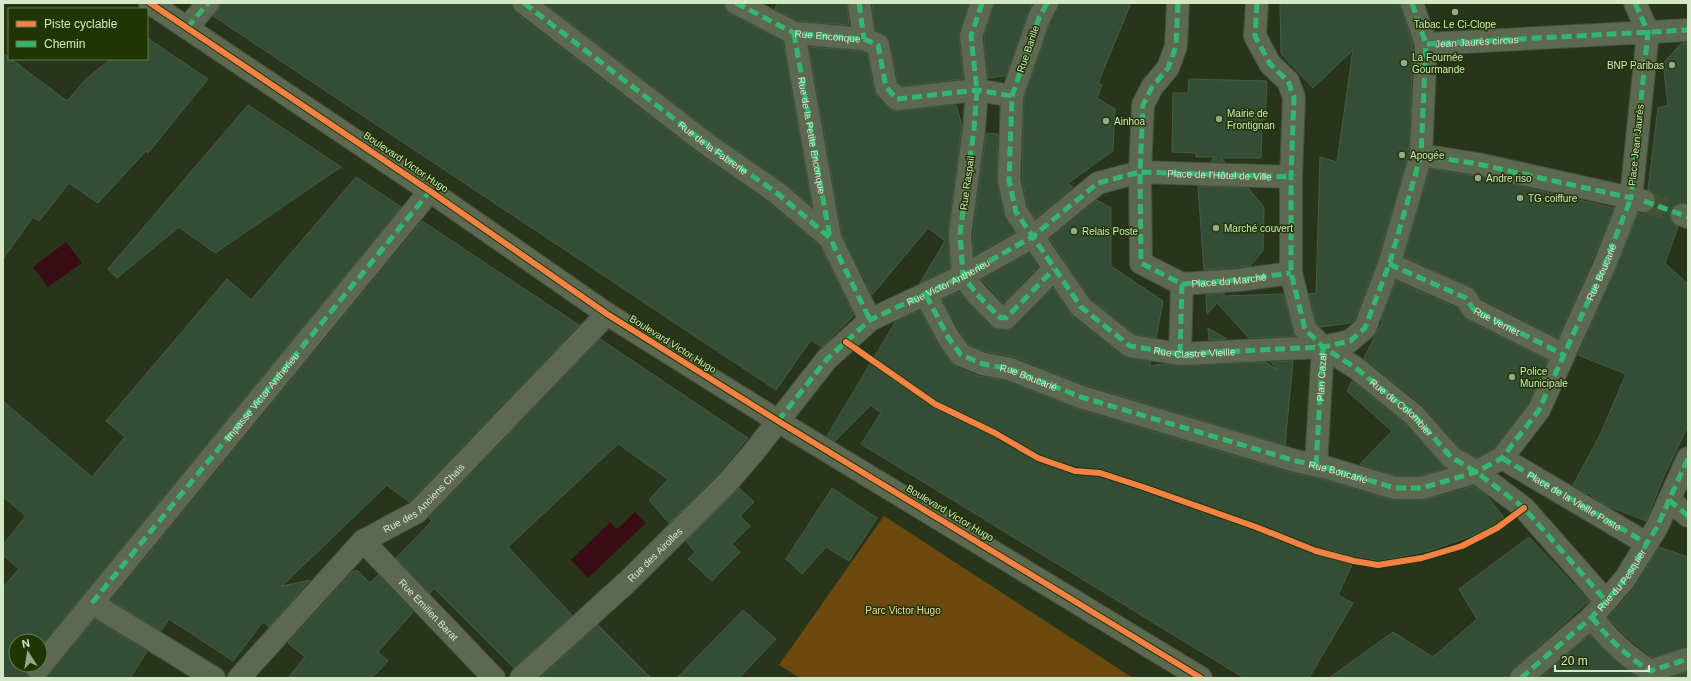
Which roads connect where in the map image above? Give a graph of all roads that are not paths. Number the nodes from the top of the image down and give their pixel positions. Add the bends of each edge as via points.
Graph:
1 (150, 3) edge
2 (208, 3) edge
3 (524, 3) edge
4 (736, 3) edge
5 (859, 3) edge
6 (982, 3) edge
7 (1047, 3) edge
8 (1178, 3) edge
9 (1257, 3) edge
10 (1412, 3) edge
11 (1635, 3) edge
12 (187, 28) junction
13 (1688, 30) edge
14 (1648, 32) junction
15 (794, 33) junction
16 (871, 42) junction
17 (1426, 44) junction
18 (976, 90) junction
19 (1012, 96) junction
20 (1421, 155) junction
21 (1140, 172) junction
22 (1291, 177) junction
23 (430, 191) junction
24 (1638, 199) junction
25 (1032, 237) junction
26 (830, 238) junction
27 (1389, 264) junction
28 (1054, 269) junction
29 (1292, 273) junction
30 (964, 276) junction
31 (1182, 284) junction
32 (926, 295) junction
33 (607, 314) junction
34 (870, 320) junction
35 (1323, 348) junction
36 (1180, 354) junction
37 (1564, 355) junction
38 (778, 421) junction
39 (1502, 458) junction
40 (1688, 458) edge
41 (1316, 465) junction
42 (1476, 472) junction
43 (1669, 500) junction
44 (1688, 516) edge
45 (363, 541) junction
46 (1646, 543) junction
47 (1606, 601) junction
48 (92, 603) junction
49 (1592, 617) junction
50 (48, 657) edge
51 (1688, 659) edge
52 (214, 678) edge
53 (239, 678) edge
54 (494, 678) edge
55 (521, 678) edge
56 (1201, 678) edge
57 (1521, 678) edge

1 - 12 street, Boulevard Victor Hugo
2 - 12 street
3 - 26 street, Rue de la Fabrerie via 708,145 777,193
4 - 15 street, Rue Enconque
5 - 16 street
6 - 18 street, Rue Raspail via 970,36
7 - 19 street, Rue Barille via 1039,18
8 - 21 street via 1176,46 1168,68 1152,87 1143,105
9 - 22 street via 1255,36 1270,64 1288,81 1294,98
10 - 17 street
11 - 14 street
12 - 23 street, Boulevard Victor Hugo
13 - 14 street, Jean Jaurès circus
14 - 17 street, Jean Jaurès circus
14 - 24 street, Place Jean Jaurès
15 - 16 street, Rue Enconque
15 - 26 street, Rue de la Petite Enconque
16 - 18 street via 886,87 897,99
17 - 20 street, Jean Jaurès circus
18 - 19 street
18 - 30 street, Rue Raspail via 974,129 960,234
19 - 25 street, Rue Clastre Vieille via 1009,180 1016,212
20 - 24 street, Place Jean Jaurès via 1478,164
20 - 27 street, Rue Clastre Vieille
21 - 22 street, Place de l'Hôtel de Ville
21 - 25 street, Rue Victor Antherieu via 1098,183
21 - 31 street, Place du Marché via 1141,263
22 - 29 street
23 - 33 street, Boulevard Victor Hugo
23 - 48 street, Impasse Victor Antherieu
24 - 37 street, Rue Boucarié
25 - 28 street, Rue Clastre Vieille
25 - 30 street, Rue Victor Antherieu
26 - 34 street, Rue de la Fabrerie
27 - 35 street, Rue Clastre Vieille via 1365,328 1350,341
27 - 37 street, Rue Vernet via 1466,298 1473,309
28 - 30 street via 1006,318 999,317 976,294
28 - 36 street, Rue Clastre Vieille via 1081,307 1130,346
29 - 31 street, Place du Marché
29 - 35 street, Plan Cazal via 1305,329
30 - 32 street, Rue Victor Antherieu
31 - 36 street
32 - 34 street, Rue Victor Antherieu
32 - 41 street, Rue Boucarié via 948,337 961,355 983,364 1010,369 1081,397
33 - 38 street, Boulevard Victor Hugo
33 - 45 street, Rue des Anciens Chais via 417,512
34 - 38 street, Rue Victor Antherieu via 827,359
35 - 36 street, Rue Clastre Vieille
35 - 41 street, Plan Cazal
35 - 42 street, Rue du Colombier via 1356,368 1414,415 1451,457
37 - 39 street, Rue Boucarié via 1539,410
38 - 55 street, Rue des Airolles via 727,483 626,583
38 - 56 street, Boulevard Victor Hugo
39 - 42 street, Rue Boucarié
39 - 46 street, Place de la Vieille Poste
40 - 43 street, Rue du Pesquier
41 - 42 street, Rue Boucarié via 1395,488 1422,488
42 - 47 street via 1524,508
43 - 44 street
43 - 46 street, Rue du Pesquier via 1657,527
45 - 53 street, Rue des Anciens Chais
45 - 54 street, Rue Emilien Barat
46 - 47 street, Rue du Pesquier via 1625,579
47 - 49 street, Rue du Pesquier
48 - 50 street, Impasse Victor Antherieu
48 - 52 street
49 - 51 street via 1602,631 1637,663 1650,671
49 - 57 street, Rue du Pesquier

